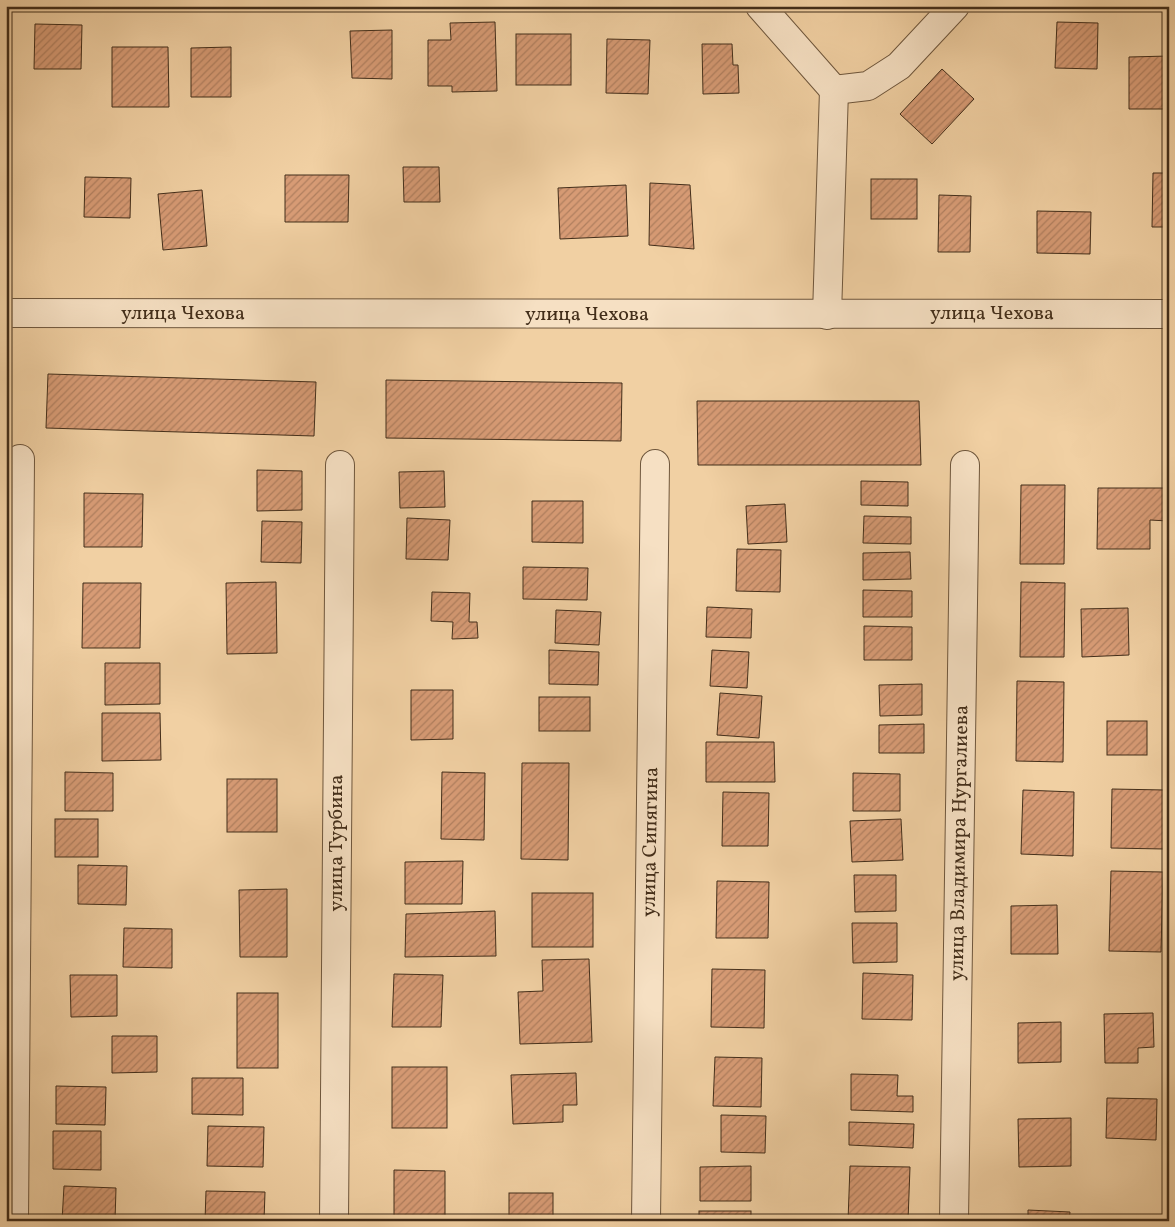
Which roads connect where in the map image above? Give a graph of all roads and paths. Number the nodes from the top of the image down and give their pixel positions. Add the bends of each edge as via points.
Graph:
1 (760, 6) edge
2 (956, 6) edge
3 (834, 90) junction
4 (6, 313) edge
5 (827, 314) junction
6 (1169, 314) edge
7 (20, 459) dead end
8 (340, 464) dead end
9 (655, 464) dead end
10 (965, 465) dead end
11 (14, 1221) edge
12 (334, 1221) edge
13 (646, 1221) edge
14 (954, 1221) edge

1 - 3 street
2 - 3 street via 899,66 868,86
3 - 5 street
4 - 5 street, улица Чехова
5 - 6 street, улица Чехова
7 - 11 street
8 - 12 street, улица Турбина
9 - 13 street, улица Сипягина
10 - 14 street, улица Владимира Нургалиева

